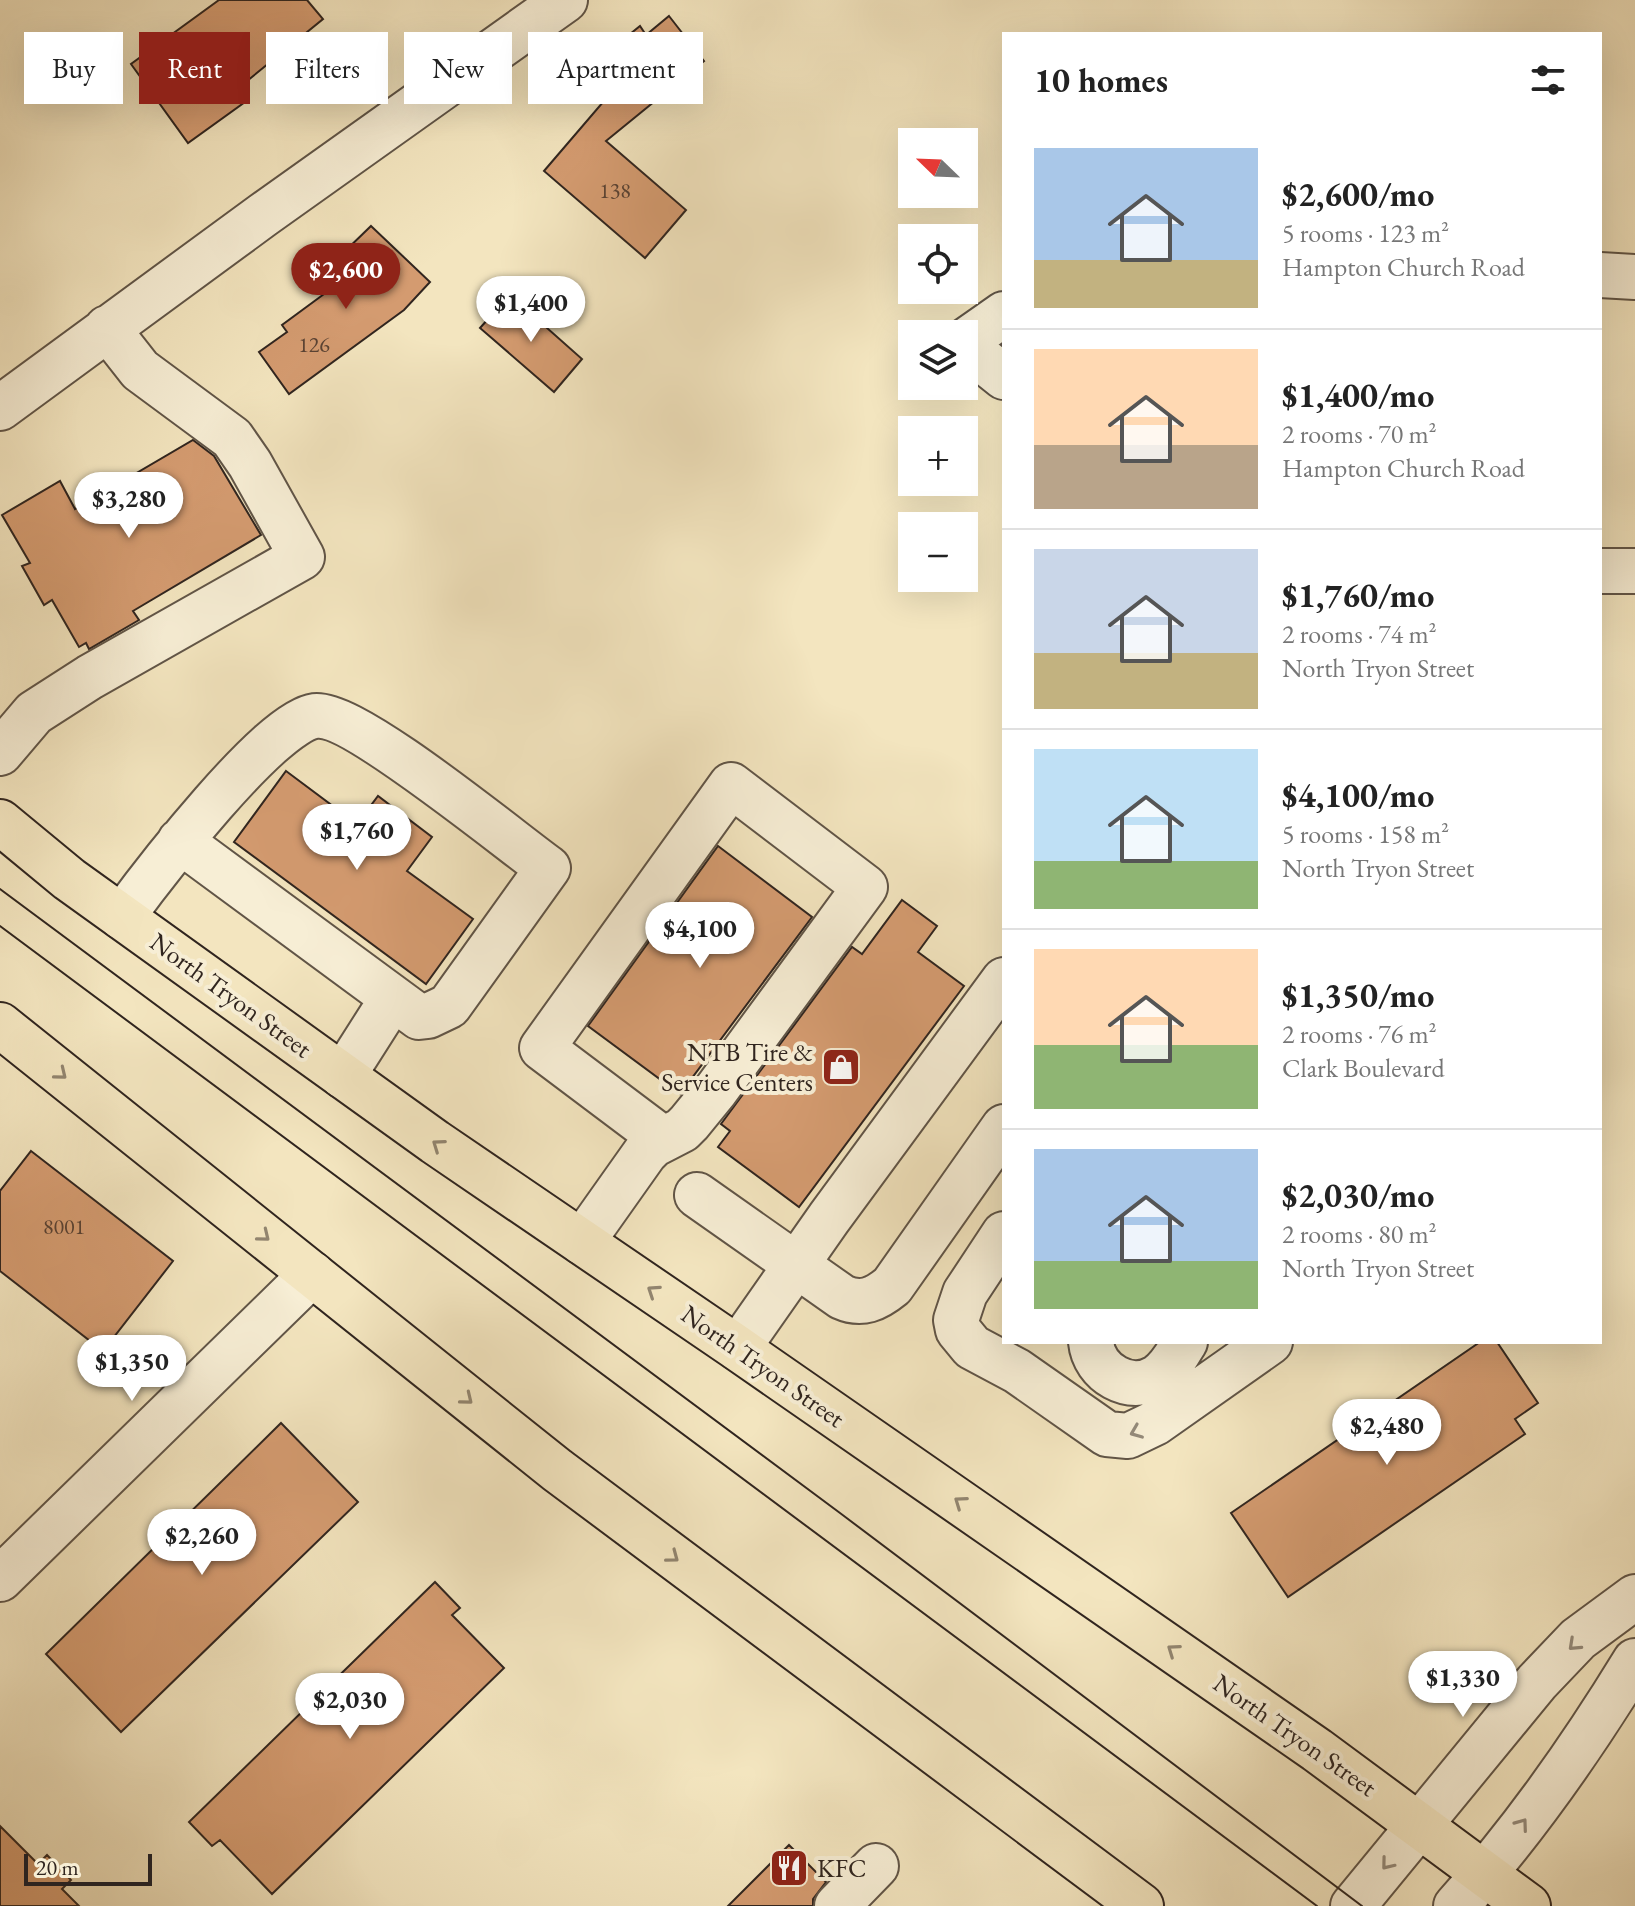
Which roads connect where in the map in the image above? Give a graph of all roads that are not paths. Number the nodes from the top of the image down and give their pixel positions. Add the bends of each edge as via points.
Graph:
1 (565, 0) edge
2 (1602, 275) edge
3 (1635, 277) edge
4 (1002, 315) edge
5 (107, 328) junction
6 (978, 333) edge
7 (978, 355) edge
8 (1002, 375) edge
9 (0, 408) edge
10 (1602, 571) edge
11 (1635, 571) edge
12 (0, 753) edge
13 (0, 822) edge
14 (180, 841) junction
15 (122, 917) junction
16 (1002, 983) edge
17 (392, 999) junction
18 (0, 1025) edge
19 (343, 1076) junction
20 (1002, 1130) edge
21 (663, 1139) junction
22 (697, 1195) dead end
23 (1002, 1241) edge
24 (582, 1242) junction
25 (795, 1266) junction
26 (312, 1274) junction
27 (987, 1291) edge
28 (1091, 1344) edge
29 (1263, 1344) edge
30 (738, 1348) junction
31 (1182, 1367) edge
32 (0, 1579) edge
33 (1635, 1597) edge
34 (1635, 1661) edge
35 (1420, 1824) junction
36 (876, 1866) dead end
37 (1484, 1873) junction
38 (837, 1906) edge
39 (1141, 1906) edge
40 (1353, 1906) edge
41 (1456, 1906) edge
42 (1528, 1906) edge

1 - 5 street
2 - 3 street
4 - 6 street
5 - 9 street
5 - 12 street via 140,370 232,438 302,557 34,713
7 - 8 street
10 - 11 street
13 - 15 main road, North Tryon Street
14 - 15 street
14 - 17 street
14 - 17 street via 253,761 290,727 316,716 368,735 548,868 449,1006 419,1017
15 - 19 main road, North Tryon Street
16 - 25 street
17 - 19 street
18 -> 26 main road
24 -> 19 main road, North Tryon Street
20 - 25 street via 892,1286 879,1296 852,1302
21 - 21 street via 542,1048 731,785 865,887 716,1090 689,1123
21 - 24 street via 645,1153
22 - 25 street
23 - 27 street
30 -> 24 main road, North Tryon Street
25 - 30 street
26 - 32 street
26 -> 39 main road via 557,1470
31 -> 27 street via 1155,1423 1128,1436 1099,1431 961,1337 956,1320
28 - 31 street via 1101,1366 1130,1383
29 - 31 street
35 -> 30 main road, North Tryon Street
33 -> 35 street via 1557,1661
37 -> 34 street
35 - 37 main road, North Tryon Street
35 -> 40 street
36 - 38 street
37 - 41 street
37 - 42 main road, North Tryon Street

